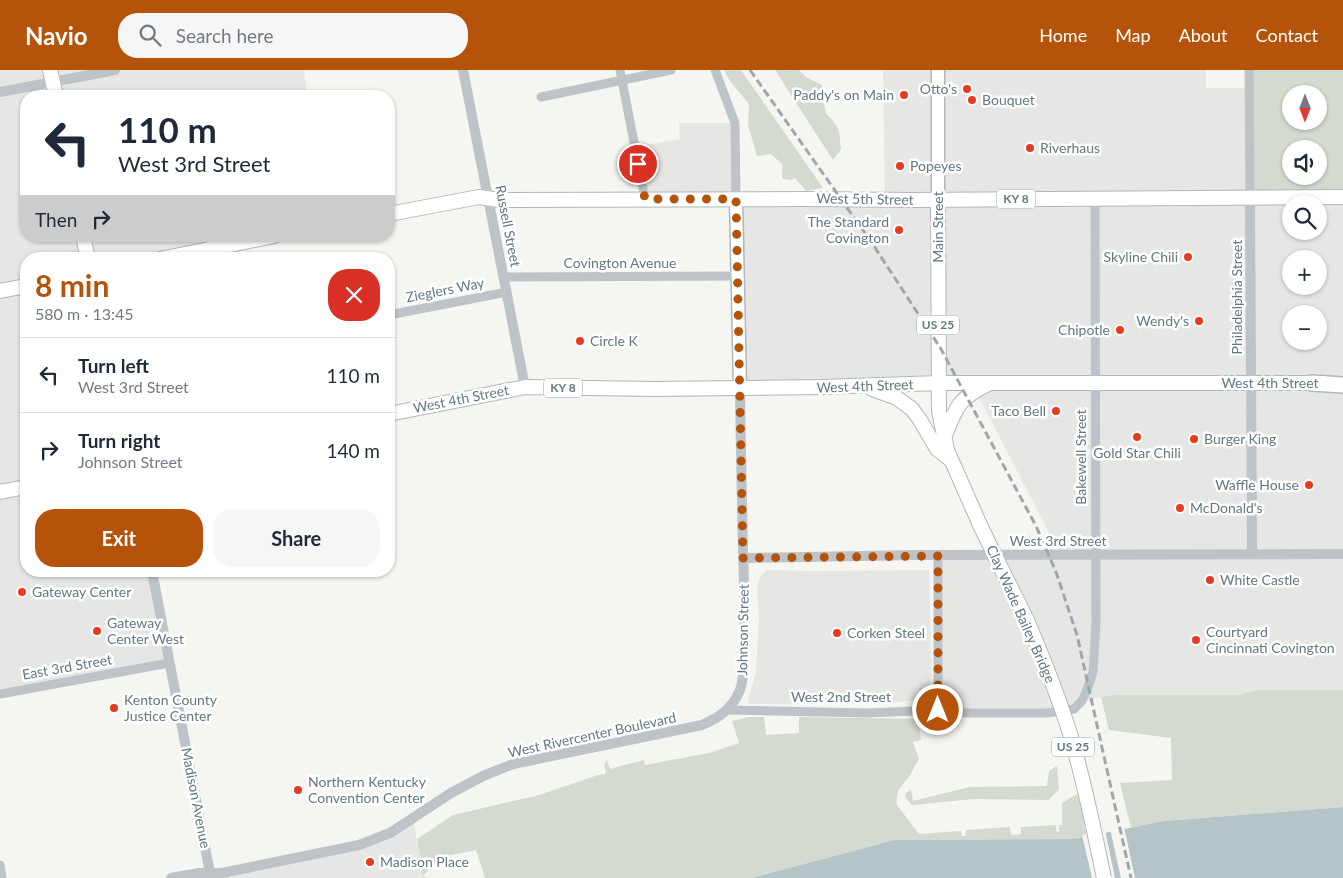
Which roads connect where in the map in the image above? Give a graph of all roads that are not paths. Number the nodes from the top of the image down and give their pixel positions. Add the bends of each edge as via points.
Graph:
1 (115, 70) edge
2 (463, 70) edge
3 (620, 70) edge
4 (671, 70) edge
5 (714, 70) edge
6 (938, 70) edge
7 (1249, 70) edge
8 (52, 76) edge
9 (622, 81) junction
10 (55, 90) edge
11 (0, 92) edge
12 (541, 97) dead end
13 (1250, 197) junction
14 (1343, 197) edge
15 (488, 198) junction
16 (1095, 198) junction
17 (645, 199) junction
18 (736, 199) junction
19 (938, 200) junction
20 (395, 213) edge
21 (244, 242) edge
22 (195, 252) edge
23 (737, 276) junction
24 (504, 277) junction
25 (20, 287) edge
26 (0, 291) edge
27 (507, 292) junction
28 (395, 314) edge
29 (1343, 381) edge
30 (989, 383) junction
31 (1095, 383) junction
32 (1251, 383) junction
33 (1312, 383) junction
34 (938, 384) junction
35 (1343, 385) edge
36 (862, 386) junction
37 (525, 387) junction
38 (740, 388) junction
39 (395, 413) edge
40 (944, 439) junction
41 (951, 460) junction
42 (20, 488) edge
43 (0, 492) edge
44 (1252, 553) junction
45 (1095, 554) junction
46 (1343, 554) edge
47 (938, 556) junction
48 (743, 558) junction
49 (153, 577) edge
50 (169, 663) junction
51 (0, 694) edge
52 (1074, 709) joint
53 (728, 710) junction
54 (938, 710) junction
55 (0, 865) edge
56 (211, 876) edge
57 (2, 878) edge
58 (171, 878) edge
59 (1104, 878) edge

1 - 8 street
2 - 15 street, Russell Street
3 - 9 street
4 - 9 street
5 - 18 street, Johnson Street via 735,123
6 - 19 main road, Main Street / US 25
7 - 13 street, Philadelphia Street
8 - 10 main road
8 - 11 street
9 - 12 street
9 - 17 street
13 - 14 main road, West 5th Street / KY 8
13 - 16 main road, West 5th Street / KY 8
13 - 32 street, Philadelphia Street
15 - 17 main road, West 5th Street / KY 8
15 - 20 main road, West 5th Street / KY 8 via 478,197
15 - 24 street, Russell Street
16 - 19 main road, West 5th Street / KY 8
16 - 31 street, Bakewell Street
17 - 18 main road, West 5th Street / KY 8
18 - 19 main road, West 5th Street / KY 8
18 - 23 main road, Johnson Street
19 - 34 main road, Main Street / US 25
21 - 22 main road
23 - 24 street, Covington Avenue
23 - 38 main road, Johnson Street
24 - 27 street, Russell Street
25 - 26 main road
27 - 28 street, Zieglers Way
27 - 37 street, Russell Street
29 - 33 main road, West 4th Street / KY 8
30 - 31 main road, West 4th Street / KY 8
30 - 34 main road, West 4th Street / KY 8
30 - 40 main road via 956,407
31 - 32 main road, West 4th Street / KY 8
31 - 45 street, Bakewell Street
32 - 33 main road, West 4th Street / KY 8
32 - 44 street, Philadelphia Street
33 - 35 highway
34 - 36 main road, West 4th Street / KY 8
34 - 40 main road, Clay Wade Bailey Bridge / US 25
36 - 38 main road, West 4th Street / KY 8
36 - 41 main road via 897,398 906,405 920,420 936,449
37 - 38 main road, West 4th Street / KY 8
37 - 39 main road, West 4th Street / KY 8
38 - 48 street, Johnson Street
40 - 41 main road, Clay Wade Bailey Bridge / US 25
41 - 59 main road, Clay Wade Bailey Bridge / US 25, bridge via 1027,620 1055,691 1071,737
42 - 43 main road
44 - 45 street, West 3rd Street
44 - 46 street, West 3rd Street
45 - 47 street, West 3rd Street
45 - 52 street, Bakewell Street via 1093,669 1082,701
47 - 48 street, West 3rd Street
47 - 54 street
48 - 53 street, Johnson Street via 744,668 740,688
49 - 50 street, Madison Avenue
50 - 51 street, East 3rd Street
50 - 56 street, Madison Avenue
52 - 54 street, West 2nd Street via 1046,713
53 - 54 street, West 2nd Street
53 - 56 street, West Rivercenter Boulevard via 702,725 513,764 452,793 390,833 359,845
55 - 57 street
56 - 58 street, West Rivercenter Boulevard via 199,873

